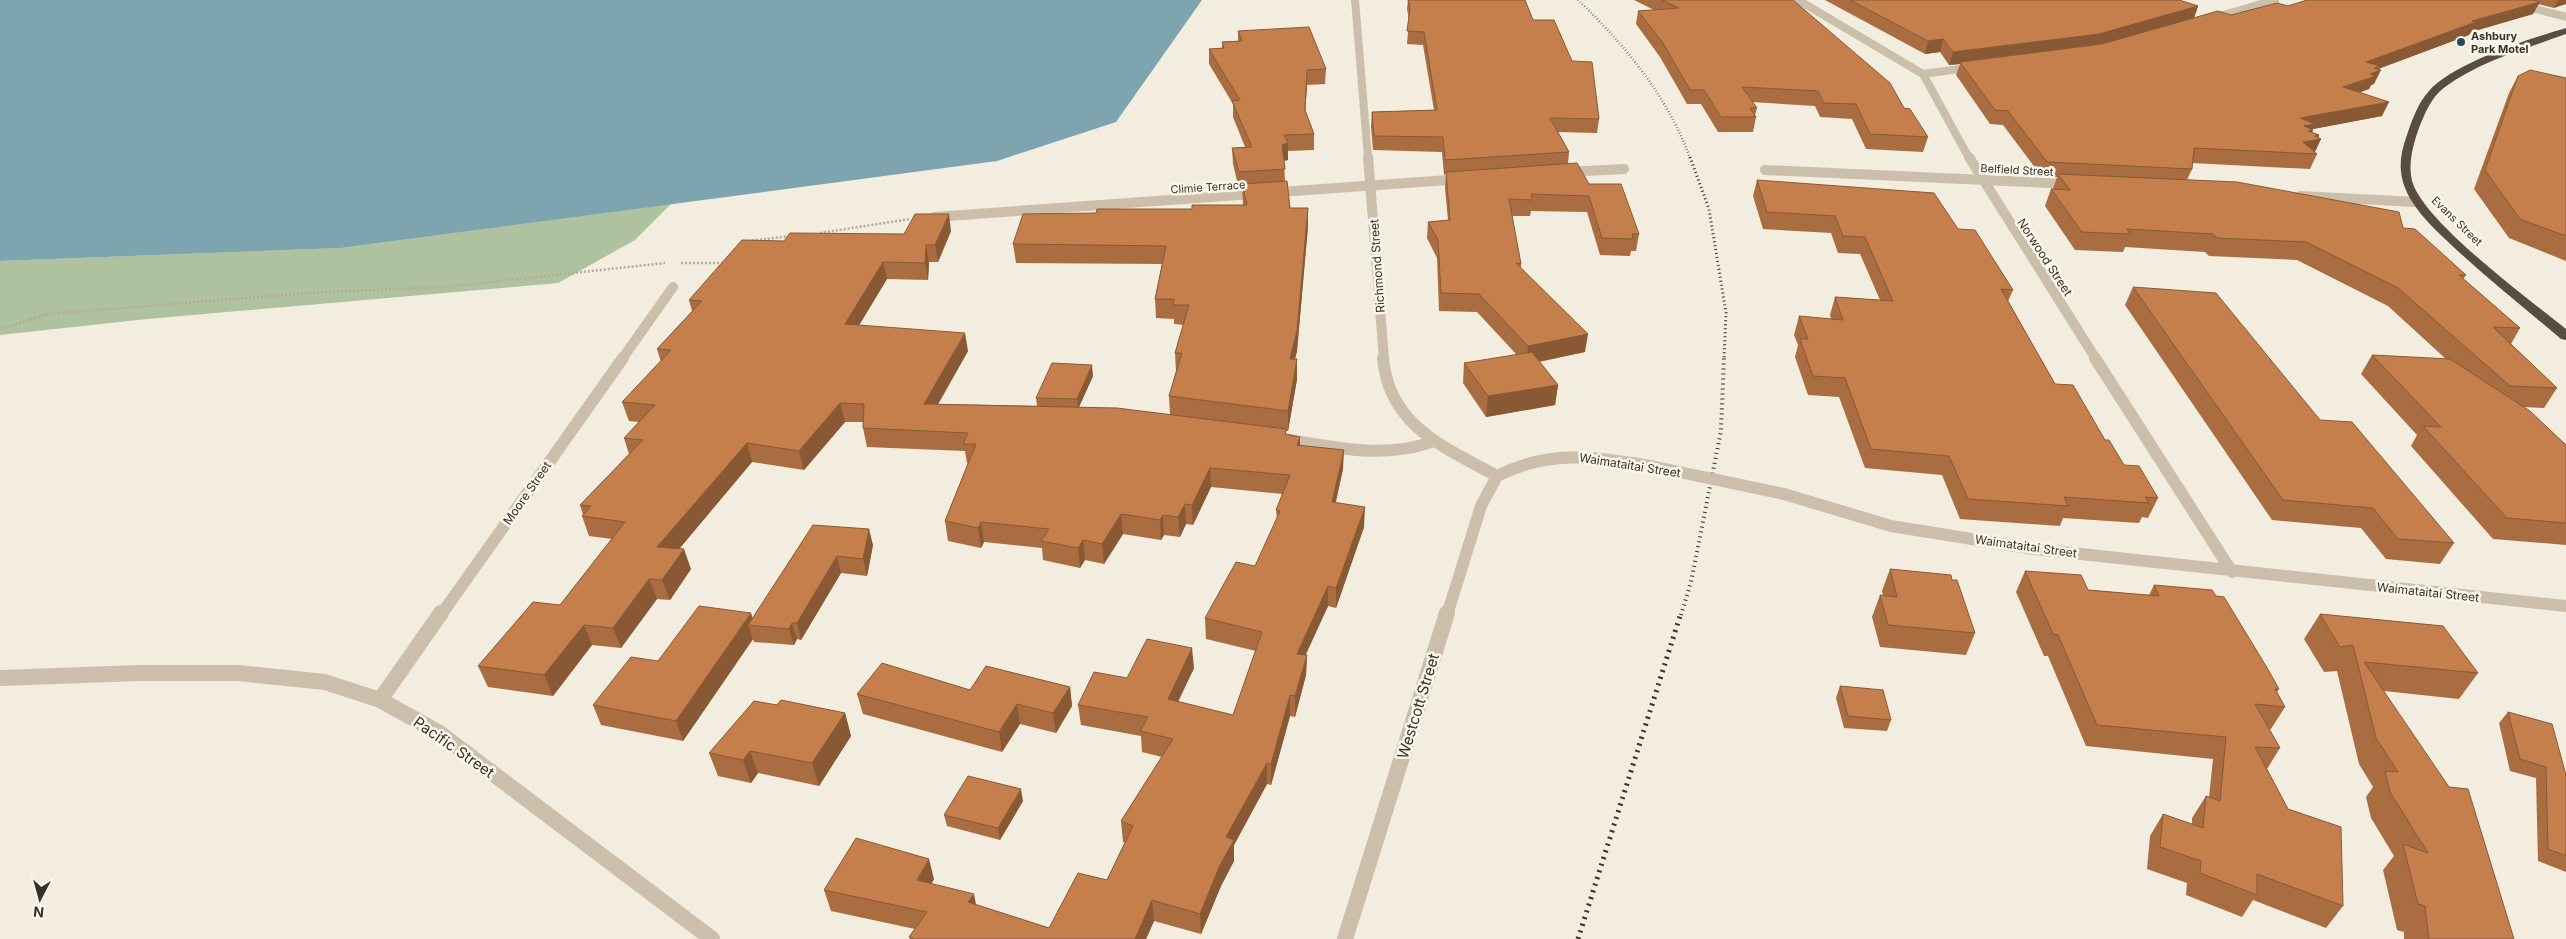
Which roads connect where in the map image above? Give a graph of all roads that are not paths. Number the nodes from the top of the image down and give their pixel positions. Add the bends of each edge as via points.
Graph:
1 (1355, 0) edge
2 (1798, 0) edge
3 (2275, 0) edge
4 (2502, 0) edge
5 (2566, 17) edge
6 (2200, 22) edge
7 (2566, 31) edge
8 (1982, 66) edge
9 (1923, 74) junction
10 (1624, 169) dead end
11 (1765, 170) dead end
12 (1557, 173) edge
13 (1470, 178) edge
14 (1981, 180) junction
15 (1370, 184) junction
16 (2084, 185) edge
17 (2290, 196) edge
18 (2418, 202) junction
19 (914, 218) edge
20 (673, 287) dead end
21 (2566, 336) edge
22 (1266, 437) edge
23 (1434, 441) junction
24 (1497, 476) junction
25 (2232, 572) junction
26 (2566, 606) edge
27 (0, 678) edge
28 (380, 700) junction
29 (712, 939) edge
30 (1345, 939) edge

1 - 15 street, Richmond Street
2 - 9 street
3 - 6 street
4 - 5 street
7 - 18 highway, Evans Street via 2466,70 2438,86 2425,103 2406,155 2408,186
8 - 9 street
9 - 14 street, Norwood Street
10 - 12 street
11 - 14 street, Belfield Street
13 - 15 street, Climie Terrace
14 - 16 street, Belfield Street
14 - 25 street, Norwood Street
15 - 19 street, Climie Terrace via 1305,192
15 - 23 street, Richmond Street via 1385,378 1397,408 1413,426
17 - 18 street
18 - 21 highway, Evans Street via 2459,244
20 - 28 street, Moore Street
22 - 23 street via 1382,450 1413,449
23 - 24 street, Richmond Street
24 - 25 street, Waimataitai Street, bridge via 1534,459 1562,456 1595,458 1651,466 1784,494 1891,526 2034,549
24 - 30 street, Westcott Street via 1481,506
25 - 26 street, Waimataitai Street
27 - 28 street, Pacific Street via 238,673 325,682
28 - 29 street, Pacific Street via 438,732

